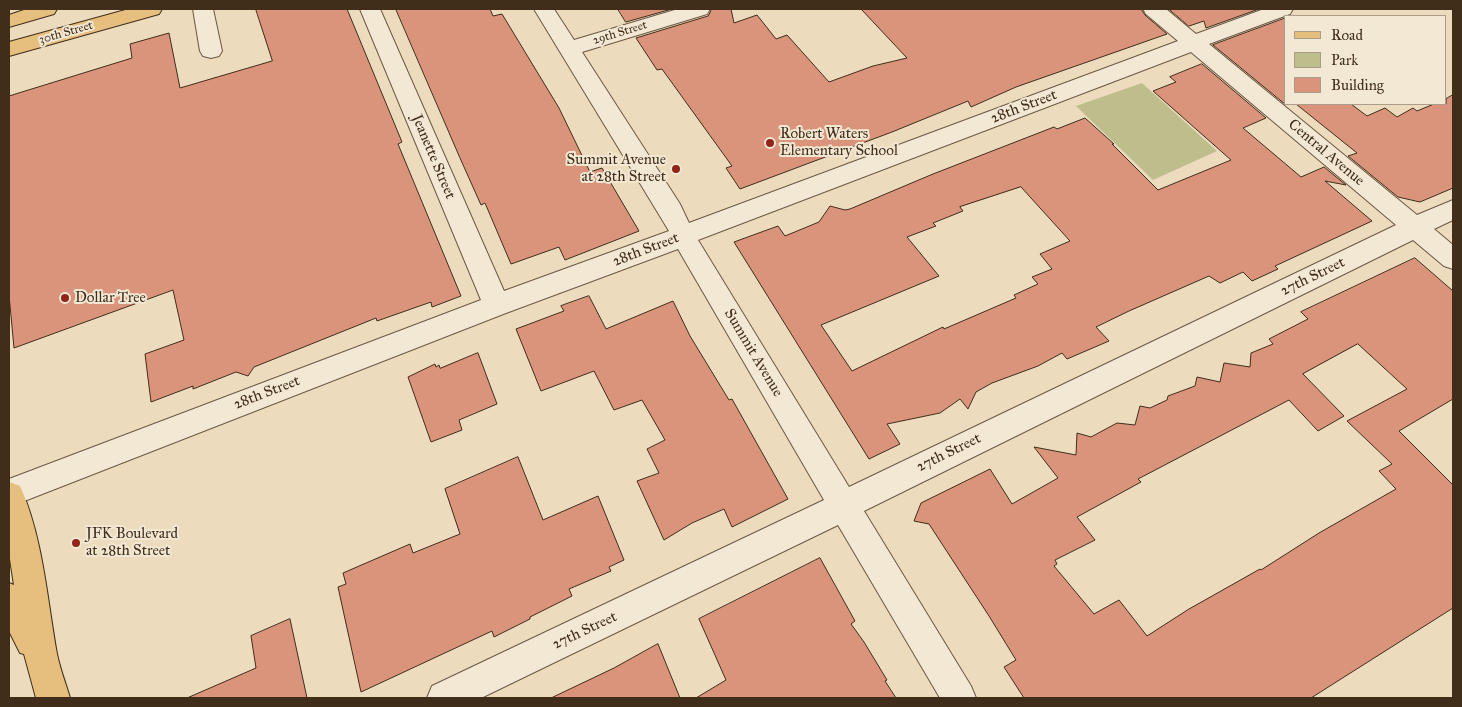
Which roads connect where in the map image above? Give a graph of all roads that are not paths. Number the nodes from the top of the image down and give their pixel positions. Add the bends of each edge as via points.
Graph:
1 (47, 9) edge
2 (152, 9) edge
3 (203, 9) edge
4 (370, 9) edge
5 (544, 9) edge
6 (700, 9) edge
7 (1153, 9) edge
8 (1283, 9) edge
9 (14, 19) edge
10 (1194, 43) junction
11 (9, 49) edge
12 (569, 49) junction
13 (211, 51) dead end
14 (1453, 209) edge
15 (1416, 227) junction
16 (684, 235) junction
17 (1453, 259) edge
18 (497, 305) junction
19 (9, 495) edge
20 (845, 505) junction
21 (9, 599) edge
22 (41, 658) junction
23 (53, 698) edge
24 (444, 698) edge
25 (959, 698) edge

1 - 9 main road
2 - 11 main road, 30th Street
3 - 13 street
4 - 18 street, Jeanette Street
5 - 12 street, Summit Avenue
6 - 12 street, 29th Street
7 - 10 street, Central Avenue
8 - 10 street, 28th Street
10 - 15 street, Central Avenue
10 - 16 street, 28th Street
12 - 16 street, Summit Avenue
14 - 15 street, 27th Street
15 - 17 street, Central Avenue
15 - 20 street, 27th Street
16 - 18 street, 28th Street
16 - 20 street, Summit Avenue
18 - 19 street, 28th Street
19 - 22 main road via 25,555
20 - 24 street, 27th Street
20 - 25 street, Summit Avenue
21 - 22 main road
22 - 23 main road

